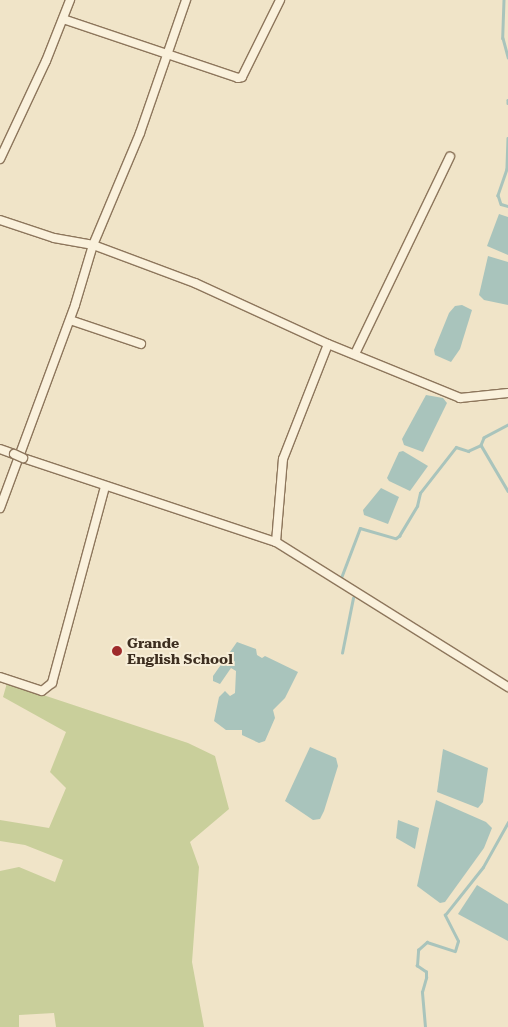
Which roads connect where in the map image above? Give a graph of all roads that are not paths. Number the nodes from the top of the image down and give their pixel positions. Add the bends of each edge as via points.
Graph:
1 (70, 0) edge
2 (186, 0) edge
3 (280, 0) edge
4 (62, 19) junction
5 (169, 54) junction
6 (450, 156) dead end
7 (0, 160) edge
8 (0, 220) edge
9 (96, 246) junction
10 (70, 320) junction
11 (141, 344) dead end
12 (328, 344) junction
13 (355, 354) junction
14 (508, 393) edge
15 (0, 449) edge
16 (105, 486) junction
17 (0, 508) edge
18 (276, 542) junction
19 (0, 677) edge
20 (508, 687) edge

1 - 4 street
2 - 5 street
3 - 5 street via 242,77 226,75
4 - 5 street
4 - 7 street
5 - 9 street
6 - 13 street
8 - 9 street via 54,238
9 - 10 street
9 - 12 street via 195,283
10 - 11 street
10 - 17 street
12 - 13 street
12 - 18 street via 283,458
13 - 14 street via 460,398
15 - 16 street, bridge
16 - 18 street
16 - 19 street via 52,683 42,691
18 - 20 street

